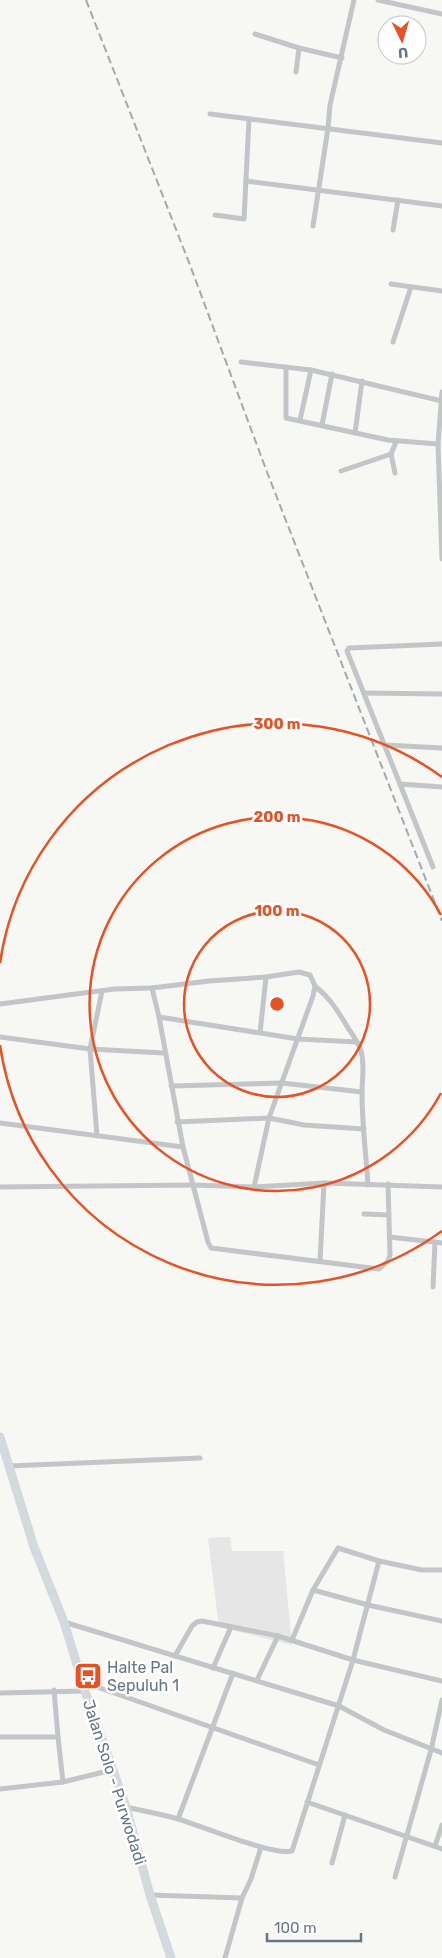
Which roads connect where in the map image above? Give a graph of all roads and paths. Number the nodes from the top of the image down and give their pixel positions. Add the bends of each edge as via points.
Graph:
1 (354, 0) edge
2 (378, 0) edge
3 (442, 14) edge
4 (255, 34) dead end
5 (299, 48) junction
6 (342, 58) junction
7 (296, 72) dead end
8 (210, 114) dead end
9 (249, 119) junction
10 (328, 128) junction
11 (442, 143) edge
12 (246, 181) junction
13 (320, 189) junction
14 (398, 200) junction
15 (442, 206) edge
16 (215, 215) dead end
17 (313, 226) dead end
18 (394, 230) dead end
19 (391, 284) dead end
20 (411, 287) junction
21 (442, 291) edge
22 (393, 342) dead end
23 (241, 362) dead end
24 (286, 366) junction
25 (312, 370) junction
26 (332, 374) junction
27 (362, 381) junction
28 (442, 392) edge
29 (442, 401) edge
30 (300, 420) junction
31 (322, 424) junction
32 (355, 433) junction
33 (396, 442) junction
34 (438, 444) junction
35 (391, 454) junction
36 (341, 471) dead end
37 (395, 473) dead end
38 (442, 558) edge
39 (442, 644) edge
40 (364, 692) junction
41 (442, 694) edge
42 (385, 745) junction
43 (442, 748) edge
44 (400, 784) junction
45 (442, 787) edge
46 (433, 867) dead end
47 (266, 977) junction
48 (315, 986) junction
49 (152, 988) junction
50 (102, 991) junction
51 (0, 1004) edge
52 (159, 1017) junction
53 (260, 1033) junction
54 (0, 1037) edge
55 (298, 1039) junction
56 (357, 1042) junction
57 (90, 1049) junction
58 (164, 1053) junction
59 (282, 1083) junction
60 (170, 1086) junction
61 (362, 1092) junction
62 (270, 1118) junction
63 (177, 1122) junction
64 (0, 1123) edge
65 (364, 1130) junction
66 (96, 1136) junction
67 (183, 1147) junction
68 (324, 1183) junction
69 (388, 1184) junction
70 (193, 1185) junction
71 (368, 1185) junction
72 (0, 1186) edge
73 (442, 1186) edge
74 (254, 1187) junction
75 (364, 1214) dead end
76 (389, 1215) junction
77 (390, 1237) junction
78 (435, 1242) junction
79 (442, 1243) edge
80 (320, 1261) junction
81 (433, 1287) dead end
82 (0, 1437) edge
83 (200, 1458) dead end
84 (8, 1466) junction
85 (379, 1560) junction
86 (442, 1570) edge
87 (313, 1590) junction
88 (368, 1606) junction
89 (442, 1621) edge
90 (64, 1622) junction
91 (231, 1627) junction
92 (278, 1636) junction
93 (292, 1640) junction
94 (175, 1656) junction
95 (353, 1660) junction
96 (213, 1668) junction
97 (233, 1673) junction
98 (257, 1680) junction
99 (442, 1681) edge
100 (84, 1686) junction
101 (54, 1690) junction
102 (0, 1693) edge
103 (442, 1700) edge
104 (339, 1706) junction
105 (214, 1726) junction
106 (0, 1737) edge
107 (58, 1737) junction
108 (431, 1750) junction
109 (442, 1754) edge
110 (320, 1764) junction
111 (112, 1770) junction
112 (63, 1782) junction
113 (0, 1789) edge
114 (307, 1802) junction
115 (126, 1807) junction
116 (345, 1815) junction
117 (178, 1819) junction
118 (442, 1825) edge
119 (406, 1838) junction
120 (435, 1846) junction
121 (261, 1847) junction
122 (442, 1849) edge
123 (332, 1863) dead end
124 (395, 1877) dead end
125 (150, 1894) junction
126 (242, 1898) junction
127 (171, 1958) edge
128 (225, 1958) edge

1 - 6 street
2 - 3 street
4 - 5 street
5 - 6 street
5 - 7 street
6 - 10 street via 330,105
8 - 9 street
9 - 10 street
9 - 12 street
10 - 11 street
10 - 13 street
12 - 13 street
12 - 16 street via 244,218
13 - 14 street
13 - 17 street
14 - 15 street
14 - 18 street
19 - 20 street
20 - 21 street
20 - 22 street
23 - 24 street
24 - 25 street
24 - 30 street via 285,416
25 - 26 street
25 - 30 street
26 - 27 street
26 - 31 street
27 - 29 street
27 - 32 street
28 - 29 street
29 - 34 street
30 - 31 street
31 - 32 street
32 - 33 street
33 - 34 street
33 - 35 street
34 - 38 street
35 - 36 street
35 - 37 street
39 - 40 street via 349,648
40 - 41 street
40 - 42 street
42 - 43 street
42 - 44 street
44 - 45 street
44 - 46 street
47 - 48 street via 305,973 310,975
47 - 49 street
47 - 53 street
48 - 55 street
48 - 56 street via 334,1004
49 - 50 street
49 - 52 street
50 - 51 street
50 - 57 street
52 - 53 street
52 - 58 street
53 - 55 street
54 - 57 street
55 - 56 street
55 - 59 street
56 - 61 street via 363,1062
57 - 58 street
57 - 66 street
58 - 60 street
59 - 60 street
59 - 61 street
59 - 62 street
60 - 63 street
61 - 65 street
62 - 63 street
62 - 65 street via 304,1125
62 - 74 street
63 - 67 street
64 - 66 street
65 - 71 street
66 - 67 street
67 - 70 street
68 - 71 street
68 - 74 street
68 - 80 street
69 - 71 street
69 - 73 street
69 - 76 street
70 - 72 street
70 - 74 street
70 - 80 street via 211,1248
75 - 76 street
76 - 77 street
77 - 78 street
77 - 80 street via 389,1259 379,1269
78 - 79 street
78 - 81 street
82 - 84 main road, Jalan Solo - Purwodadi
83 - 84 street
84 - 90 main road, Jalan Solo - Purwodadi via 34,1548
85 - 86 street via 422,1570
85 - 87 street via 338,1548
85 - 88 street
87 - 88 street
87 - 93 street
88 - 89 street
88 - 95 street
90 - 94 street
90 - 100 main road, Jalan Solo - Purwodadi
91 - 92 street
91 - 94 street via 197,1622
91 - 96 street
92 - 93 street
92 - 98 street
93 - 95 street
94 - 96 street
95 - 99 street
95 - 104 street
96 - 97 street
97 - 98 street
97 - 105 street
98 - 104 street
100 - 101 street
100 - 105 street
100 - 111 main road, Jalan Solo - Purwodadi
101 - 102 street
101 - 107 street
103 - 108 street
104 - 108 street
104 - 110 street
105 - 110 street
105 - 117 street
106 - 107 street
107 - 112 street
108 - 109 street
108 - 119 street
110 - 114 street
111 - 112 street
111 - 115 main road, Jalan Solo - Purwodadi
112 - 113 street
114 - 116 street
114 - 121 street via 292,1851
115 - 117 street
115 - 125 main road, Jalan Solo - Purwodadi
116 - 119 street
116 - 123 street
117 - 121 street
118 - 120 street
119 - 120 street
119 - 124 street
120 - 122 street
121 - 126 street
125 - 126 street
125 - 127 main road, Jalan Solo - Purwodadi
126 - 128 street

